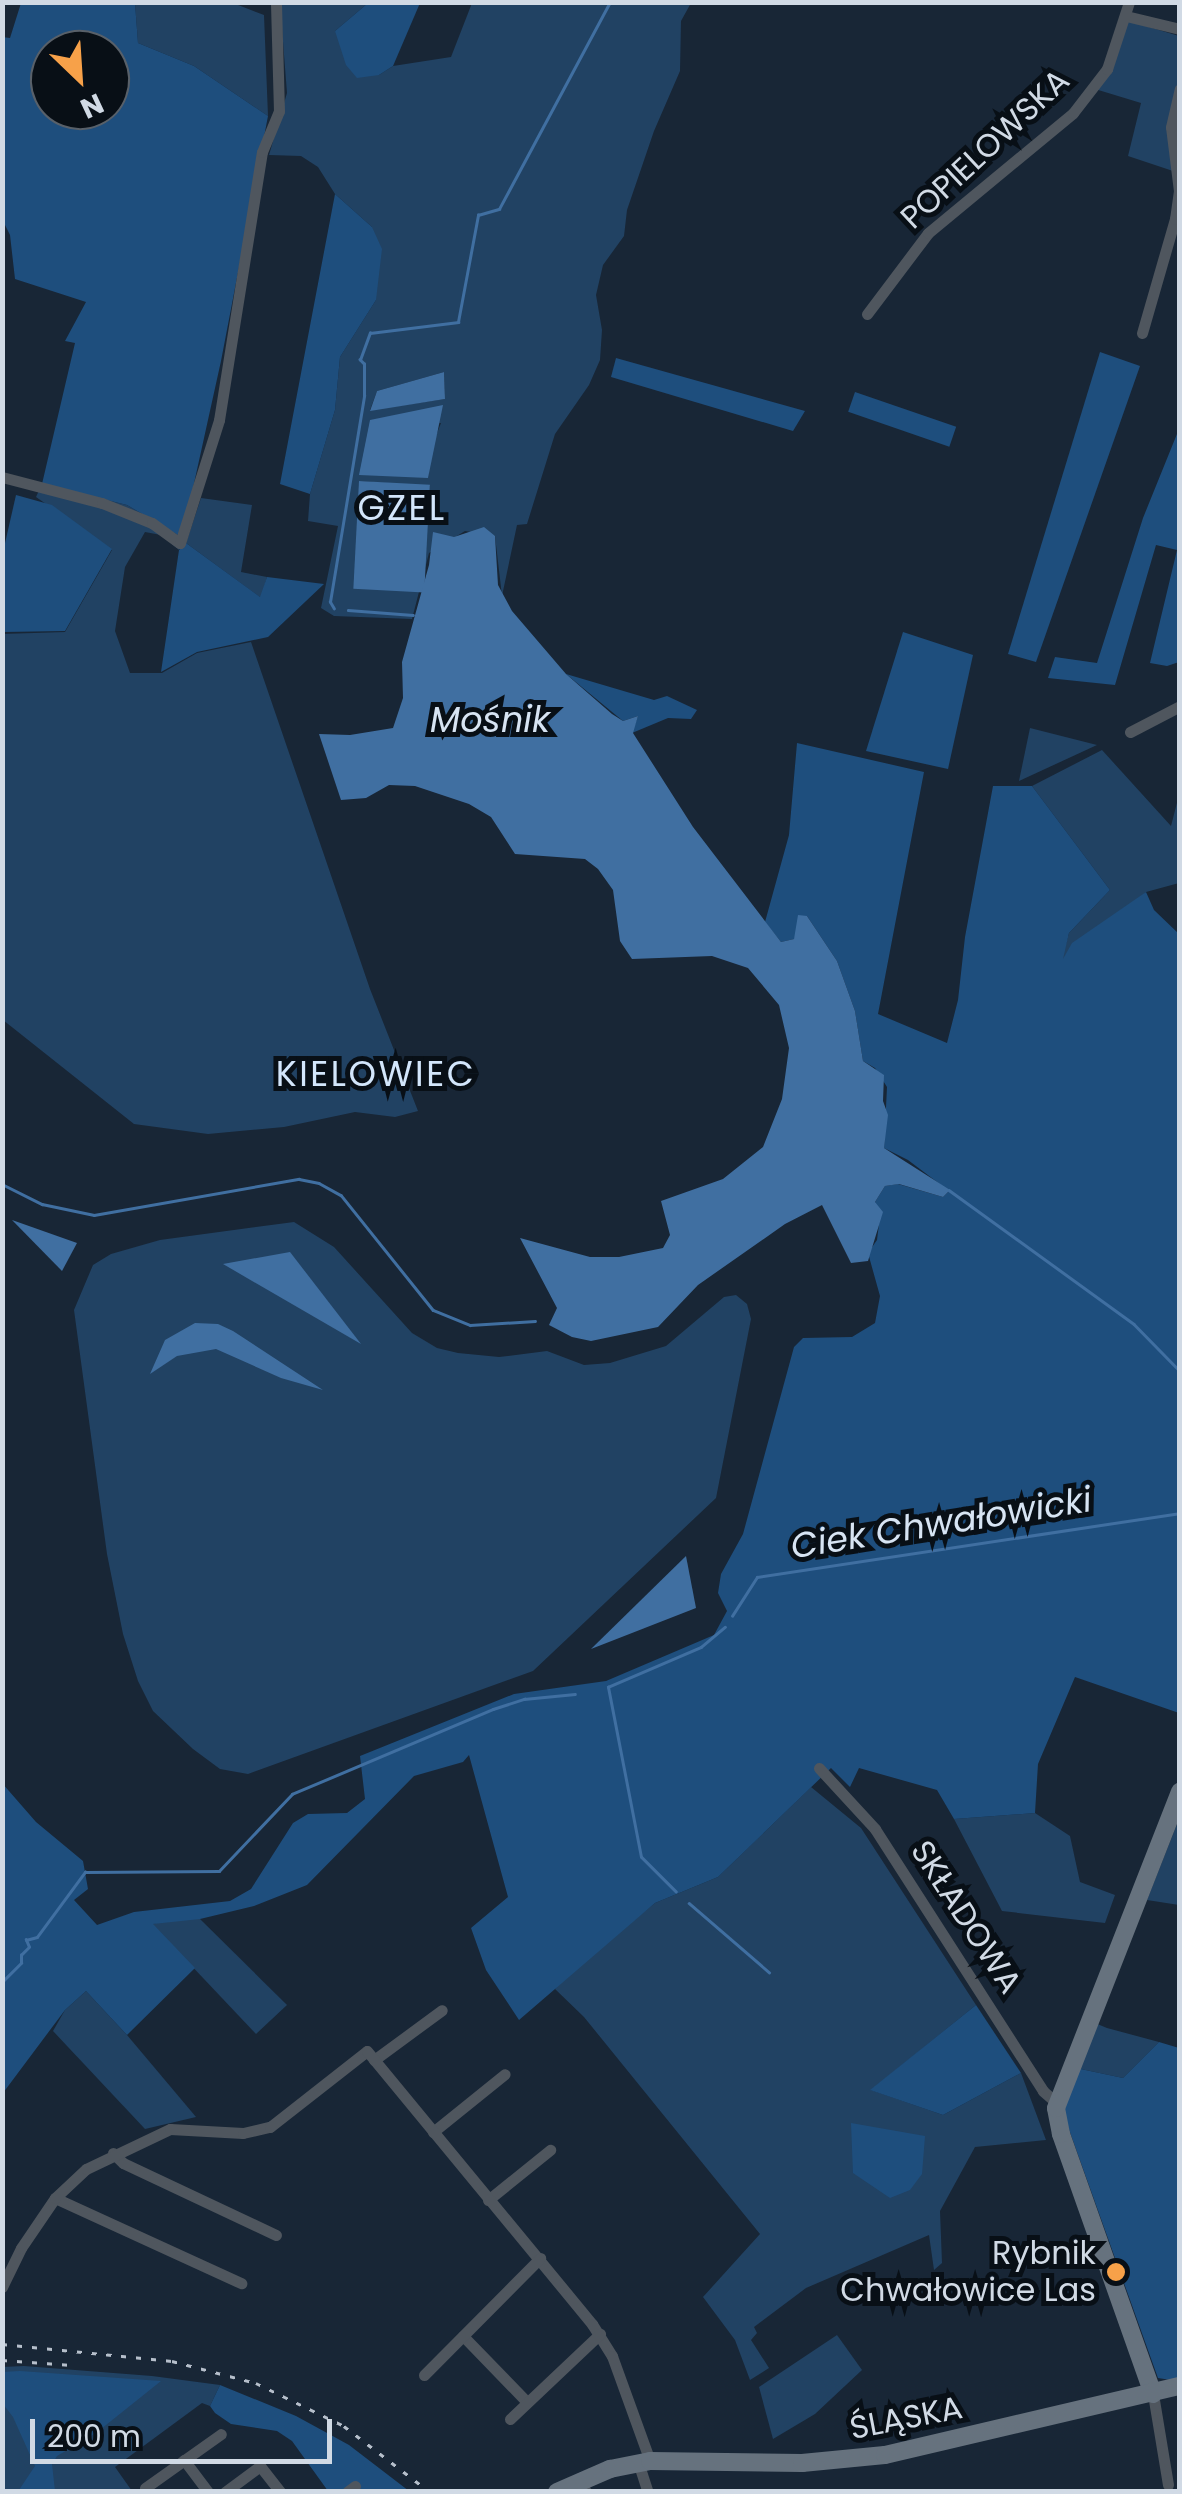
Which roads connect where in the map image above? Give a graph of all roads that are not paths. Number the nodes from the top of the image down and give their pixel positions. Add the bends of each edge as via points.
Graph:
1 (276, 2) edge
2 (1128, 9) edge
3 (1180, 29) edge
4 (1180, 89) edge
5 (866, 314) dead end
6 (1142, 333) dead end
7 (2, 477) edge
8 (1180, 706) edge
9 (1130, 732) dead end
10 (819, 1768) dead end
11 (1180, 1790) edge
12 (442, 2010) dead end
13 (374, 2060) junction
14 (505, 2074) dead end
15 (1057, 2103) junction
16 (433, 2132) junction
17 (550, 2150) dead end
18 (113, 2153) junction
19 (54, 2198) junction
20 (488, 2200) junction
21 (276, 2234) dead end
22 (540, 2258) junction
23 (242, 2283) dead end
24 (2, 2287) edge
25 (600, 2334) junction
26 (463, 2336) junction
27 (424, 2375) dead end
28 (1180, 2386) edge
29 (1153, 2394) junction
30 (527, 2402) junction
31 (510, 2419) dead end
32 (221, 2434) dead end
33 (184, 2460) junction
34 (644, 2462) junction
35 (1168, 2485) dead end
36 (146, 2488) dead end
37 (208, 2492) edge
38 (225, 2492) edge
39 (280, 2492) edge
40 (557, 2492) edge
41 (648, 2492) edge

1 - 7 street via 279,111 262,152 219,420 180,543 152,522 102,503
2 - 3 street, POPIELOWSKA
2 - 5 street, POPIELOWSKA via 1107,69 1073,113 928,233
4 - 6 street via 1171,127 1176,219
8 - 9 street
10 - 15 street, SKŁADOWA via 875,1829 1042,2091
11 - 15 street
12 - 13 street
13 - 16 street
13 - 18 street via 367,2051 264,2129 170,2129
14 - 16 street
15 - 29 street via 1061,2134
16 - 20 street
17 - 20 street
18 - 19 street
18 - 21 street
19 - 23 street
19 - 24 street
20 - 22 street
22 - 25 street
22 - 26 street
25 - 30 street
25 - 34 street
26 - 27 street
26 - 30 street
28 - 29 street, ŚLĄSKA
29 - 34 street, ŚLĄSKA via 851,2460
29 - 35 street
30 - 31 street
32 - 33 street
33 - 36 street
33 - 37 street
34 - 40 street, ŚLĄSKA
34 - 41 street
38 - 39 street via 260,2466

